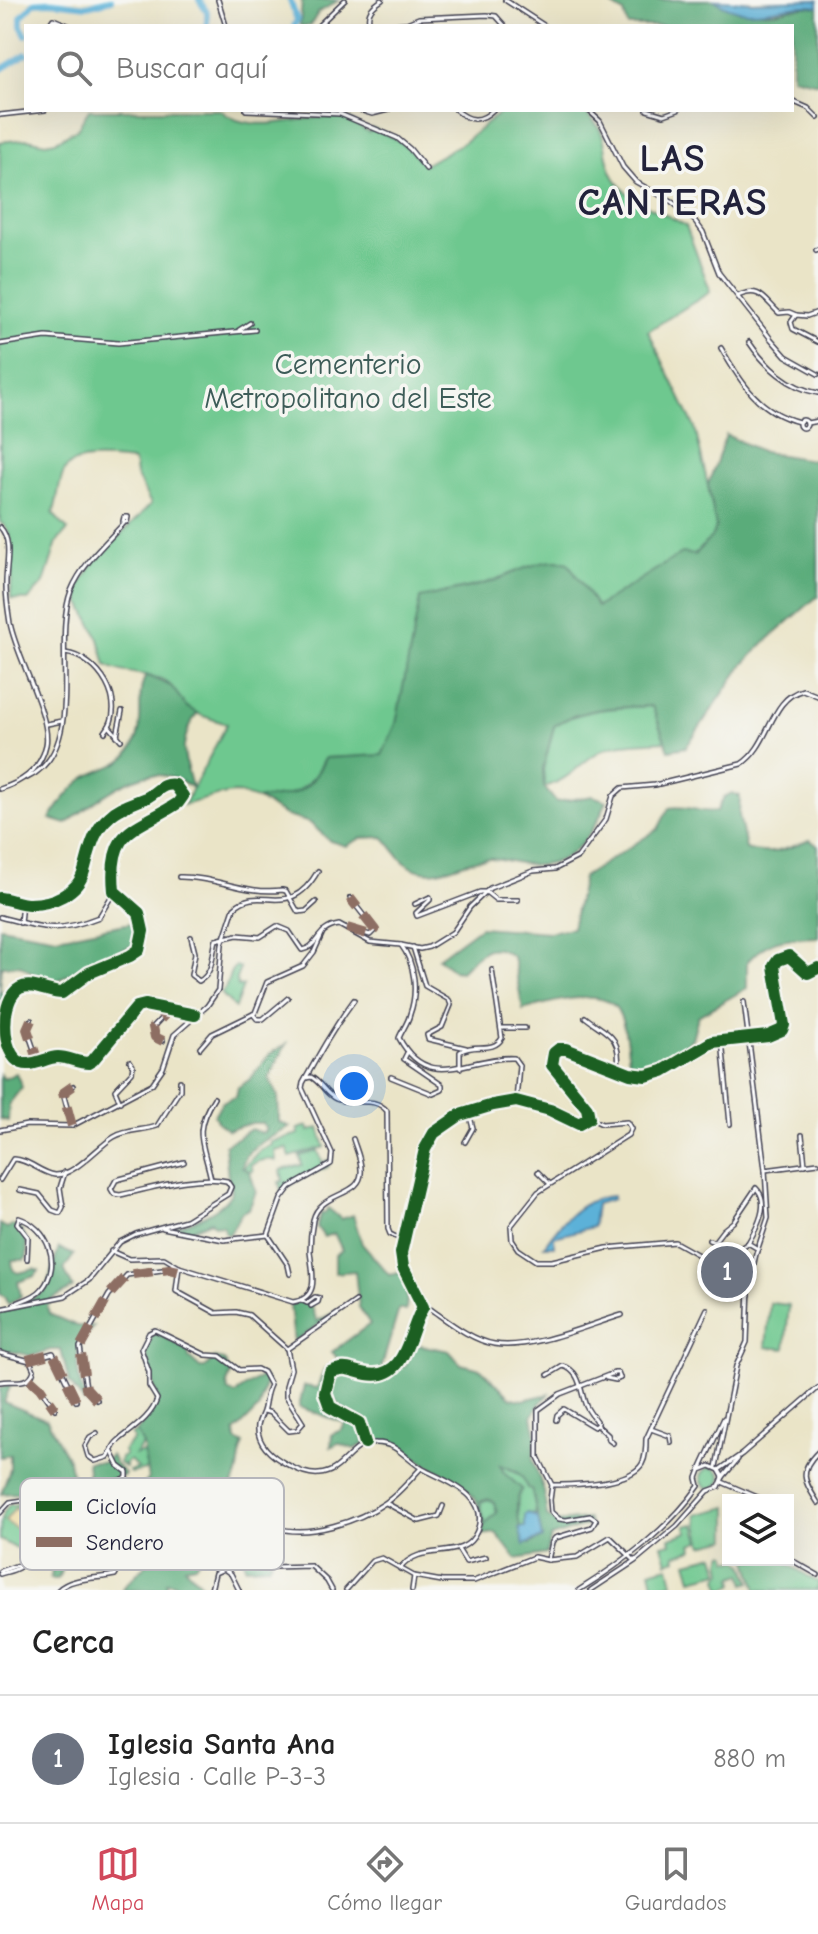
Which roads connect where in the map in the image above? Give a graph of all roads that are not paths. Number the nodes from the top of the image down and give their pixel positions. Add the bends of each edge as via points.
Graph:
1 (218, 0) edge
2 (345, 0) edge
3 (382, 0) edge
4 (505, 0) edge
5 (51, 22) dead end
6 (66, 24) edge
7 (225, 24) edge
8 (320, 24) edge
9 (372, 24) edge
10 (396, 24) edge
11 (503, 24) edge
12 (542, 24) edge
13 (794, 102) edge
14 (27, 112) edge
15 (293, 112) edge
16 (459, 112) edge
17 (490, 112) edge
18 (590, 112) edge
19 (0, 115) edge
20 (818, 118) edge
21 (426, 169) dead end
22 (738, 296) junction
23 (818, 312) edge
24 (796, 315) junction
25 (250, 323) dead end
26 (255, 330) dead end
27 (236, 332) junction
28 (749, 342) dead end
29 (818, 342) edge
30 (0, 344) edge
31 (721, 348) dead end
32 (818, 374) edge
33 (818, 393) edge
34 (818, 421) edge
35 (124, 523) dead end
36 (0, 527) edge
37 (65, 653) junction
38 (818, 696) edge
39 (122, 711) dead end
40 (62, 721) junction
41 (47, 724) junction
42 (109, 726) junction
43 (105, 732) dead end
44 (117, 736) junction
45 (121, 740) dead end
46 (24, 779) junction
47 (0, 789) edge
48 (318, 871) dead end
49 (179, 877) dead end
50 (114, 891) junction
51 (486, 892) junction
52 (0, 898) edge
53 (350, 898) dead end
54 (291, 899) junction
55 (518, 900) dead end
56 (316, 902) dead end
57 (22, 903) junction
58 (415, 904) dead end
59 (0, 917) edge
60 (20, 923) junction
61 (347, 928) junction
62 (325, 929) junction
63 (191, 937) dead end
64 (224, 937) junction
65 (401, 945) junction
66 (413, 947) junction
67 (818, 968) edge
68 (492, 970) dead end
69 (288, 998) dead end
70 (354, 1000) dead end
71 (744, 1002) dead end
72 (168, 1011) junction
73 (253, 1014) junction
74 (195, 1015) junction
75 (585, 1017) dead end
76 (31, 1020) dead end
77 (501, 1028) junction
78 (525, 1028) dead end
79 (749, 1037) junction
80 (722, 1040) junction
81 (163, 1041) dead end
82 (200, 1048) dead end
83 (466, 1048) junction
84 (407, 1053) junction
85 (130, 1061) dead end
86 (38, 1062) junction
87 (460, 1068) junction
88 (618, 1069) junction
89 (391, 1077) dead end
90 (306, 1078) junction
91 (180, 1081) dead end
92 (73, 1086) dead end
93 (214, 1098) dead end
94 (516, 1101) junction
95 (120, 1102) junction
96 (469, 1113) junction
97 (589, 1118) junction
98 (730, 1124) dead end
99 (72, 1126) junction
100 (0, 1130) edge
101 (802, 1135) dead end
102 (353, 1139) dead end
103 (465, 1142) dead end
104 (184, 1162) dead end
105 (818, 1163) edge
106 (805, 1165) junction
107 (765, 1170) junction
108 (66, 1172) junction
109 (538, 1172) dead end
110 (211, 1179) junction
111 (0, 1180) edge
112 (550, 1184) junction
113 (20, 1190) dead end
114 (163, 1228) junction
115 (268, 1235) junction
116 (402, 1240) junction
117 (748, 1243) junction
118 (758, 1249) junction
119 (111, 1251) junction
120 (27, 1259) dead end
121 (179, 1269) junction
122 (290, 1274) dead end
123 (749, 1295) junction
124 (301, 1300) junction
125 (356, 1301) dead end
126 (311, 1306) dead end
127 (7, 1307) junction
128 (423, 1307) junction
129 (0, 1309) edge
130 (707, 1309) dead end
131 (622, 1315) dead end
132 (287, 1349) junction
133 (0, 1353) edge
134 (27, 1360) junction
135 (548, 1375) dead end
136 (606, 1378) dead end
137 (30, 1379) junction
138 (0, 1382) edge
139 (582, 1385) junction
140 (818, 1388) edge
141 (97, 1400) dead end
142 (76, 1401) dead end
143 (55, 1409) dead end
144 (264, 1411) junction
145 (725, 1415) junction
146 (556, 1420) dead end
147 (597, 1425) junction
148 (651, 1429) junction
149 (97, 1433) dead end
150 (671, 1442) dead end
151 (365, 1443) junction
152 (613, 1443) dead end
153 (112, 1452) junction
154 (818, 1452) edge
155 (742, 1454) junction
156 (421, 1468) junction
157 (718, 1468) junction
158 (700, 1470) junction
159 (126, 1478) edge
160 (722, 1480) junction
161 (552, 1485) junction
162 (699, 1486) junction
163 (708, 1491) junction
164 (751, 1494) edge
165 (20, 1499) edge
166 (386, 1503) junction
167 (818, 1503) edge
168 (443, 1506) dead end
169 (0, 1513) edge
170 (284, 1529) edge
171 (458, 1549) junction
172 (630, 1555) junction
173 (486, 1557) dead end
174 (548, 1560) junction
175 (635, 1561) junction
176 (794, 1561) edge
177 (20, 1565) edge
178 (284, 1567) edge
179 (400, 1569) junction
180 (118, 1570) edge
181 (222, 1570) edge
182 (225, 1570) edge
183 (0, 1572) edge
184 (818, 1575) edge
185 (414, 1576) junction
186 (58, 1590) edge
187 (211, 1590) edge
188 (239, 1590) edge
189 (332, 1590) edge
190 (346, 1590) edge
191 (412, 1590) edge
192 (579, 1590) edge
193 (591, 1590) edge

1 - 7 street
2 - 8 street
3 - 9 street via 371,9
4 - 12 street
5 - 6 street
10 - 11 street via 487,15
13 - 20 street
14 - 19 street
15 - 21 street via 340,114 397,138
16 - 17 street via 472,120
18 - 22 street via 636,182 695,221 719,273
22 - 24 street via 755,292 779,313
22 - 32 street via 786,356
23 - 24 street
24 - 29 street via 793,329
25 - 27 street
26 - 27 street
27 - 30 street via 118,343 46,337
28 - 33 street via 775,372
31 - 34 street via 742,385 766,408 782,418
35 - 37 street via 91,558 71,591
36 - 41 street via 7,541 12,630
37 - 40 street
37 - 42 street via 83,657 105,680 111,701
38 - 51 street via 803,690 785,697 760,746 741,764 622,788 578,857
39 - 44 street
40 - 41 street
40 - 46 street via 52,753
41 - 46 street via 44,754
42 - 43 street
42 - 44 street
44 - 45 street
46 - 47 street
48 - 54 street
49 - 54 street via 282,890
50 - 57 street via 116,847 128,831 178,803 183,796 175,785 167,783 109,816 94,836 73,889 53,901
50 - 60 street via 99,917 82,924 53,930
50 - 86 street via 139,913 139,950 89,973 62,993 26,986 8,1003 7,1050 20,1063
51 - 55 street via 496,900
51 - 58 street via 417,916 430,897
51 - 66 street via 453,932 429,947
52 - 57 street
53 - 61 street via 375,930 370,935
54 - 56 street via 298,912
54 - 64 street via 240,903
57 - 60 street
59 - 60 street
61 - 62 street
61 - 65 street via 370,942
62 - 64 street via 306,950 277,926 260,937
62 - 73 street via 308,962 267,982
63 - 64 street via 191,975 199,981 210,970 216,940
64 - 74 street via 218,990
65 - 66 street
65 - 84 street via 411,962 414,986 410,1015 399,1038
66 - 83 street via 425,986 451,1005 442,1027 428,1039
67 - 79 street via 808,973 789,956 778,960 774,966 784,1025 776,1034
68 - 77 street
69 - 73 street via 263,1019
70 - 90 street via 325,1039
71 - 79 street
72 - 74 street
72 - 81 street via 153,1027 155,1037
72 - 86 street via 137,1007 88,1063 61,1057
73 - 82 street via 212,1034
74 - 95 street via 174,1035 152,1084
75 - 88 street via 612,1036
76 - 86 street via 28,1034
77 - 78 street
77 - 83 street via 496,1045
79 - 80 street
79 - 107 street
80 - 88 street via 656,1075
80 - 98 street
83 - 87 street via 460,1052
84 - 87 street via 438,1069
84 - 89 street via 404,1059 434,1077 442,1090 433,1094
85 - 95 street via 132,1072 115,1090
87 - 94 street via 514,1058 519,1065
88 - 97 street via 566,1049 554,1053 552,1065 587,1108
90 - 115 street via 302,1088 333,1159 326,1169 290,1187
90 - 116 street via 317,1080 337,1099 373,1102 387,1111 388,1229
91 - 108 street via 180,1090 157,1126 118,1135
92 - 99 street via 63,1093
93 - 110 street via 200,1129
94 - 96 street
94 - 97 street via 579,1124
95 - 99 street
96 - 103 street via 473,1128
96 - 116 street via 434,1133 425,1149
97 - 112 street via 602,1124 627,1122 631,1129
99 - 100 street
101 - 106 street
102 - 124 street via 362,1171 359,1182 325,1201 314,1214 314,1281
104 - 110 street via 116,1180 111,1189 120,1195 163,1183
105 - 106 street
106 - 107 street
107 - 118 street via 768,1218
108 - 111 street via 56,1175 13,1159
108 - 113 street via 60,1213 39,1194
109 - 112 street
110 - 114 street via 230,1183 224,1199
112 - 123 street via 531,1198 511,1226 512,1240 528,1257 552,1261 607,1248 675,1242 711,1262 737,1293
114 - 115 street via 224,1240
114 - 119 street via 127,1238
115 - 122 street
116 - 128 street via 403,1267
117 - 117 street via 762,1209 756,1188 733,1222 712,1241 736,1251
117 - 118 street
118 - 123 street
119 - 121 street via 129,1259 164,1258
119 - 127 street via 89,1280 65,1296
120 - 127 street via 28,1237 19,1218 35,1226 48,1242 49,1268 37,1294
121 - 124 street
121 - 132 street via 176,1291 216,1313 249,1315
121 - 141 street via 127,1275 109,1295 80,1347 86,1388
123 - 145 street via 747,1342
124 - 126 street via 319,1298
125 - 132 street
127 - 129 street
128 - 131 street via 474,1337 513,1345
128 - 151 street via 394,1368 383,1374 343,1367 330,1372 328,1403 359,1423
130 - 148 street
132 - 144 street via 291,1369 286,1393 303,1423 289,1431
133 - 134 street
134 - 137 street via 34,1370
134 - 142 street via 53,1353
135 - 139 street via 566,1366
136 - 139 street
137 - 138 street
137 - 143 street
139 - 147 street
139 - 161 street via 538,1410 538,1457
140 - 155 street
144 - 151 street via 258,1430 264,1447 304,1473 330,1472
144 - 153 street via 270,1383 263,1372 239,1370 220,1356 206,1355 155,1330 141,1349 157,1402
145 - 157 street
145 - 158 street
146 - 147 street via 564,1409
147 - 152 street
148 - 150 street via 670,1436
148 - 161 street via 641,1466 632,1473 589,1485
149 - 153 street via 85,1446 88,1456 102,1460
151 - 156 street via 395,1447
153 - 159 street
154 - 167 street via 804,1474
155 - 157 street
155 - 160 street
156 - 166 street
156 - 171 street via 458,1485 476,1508 477,1531
157 - 158 street
157 - 160 street
158 - 162 street
160 - 163 street
160 - 164 street
161 - 174 street via 554,1516 596,1520 592,1527 555,1538
162 - 163 street
162 - 172 street
163 - 175 street
165 - 169 street
166 - 168 street via 419,1521 439,1516
166 - 170 street via 338,1523
171 - 173 street via 466,1562
171 - 179 street via 416,1555
172 - 174 street via 610,1537 577,1557
172 - 175 street
172 - 192 street
174 - 185 street via 525,1560 474,1581
175 - 193 street
176 - 184 street
177 - 183 street
178 - 189 street via 311,1566
179 - 185 street
179 - 190 street via 385,1558 377,1559
180 - 186 street
181 - 187 street via 215,1573
182 - 188 street
185 - 191 street

